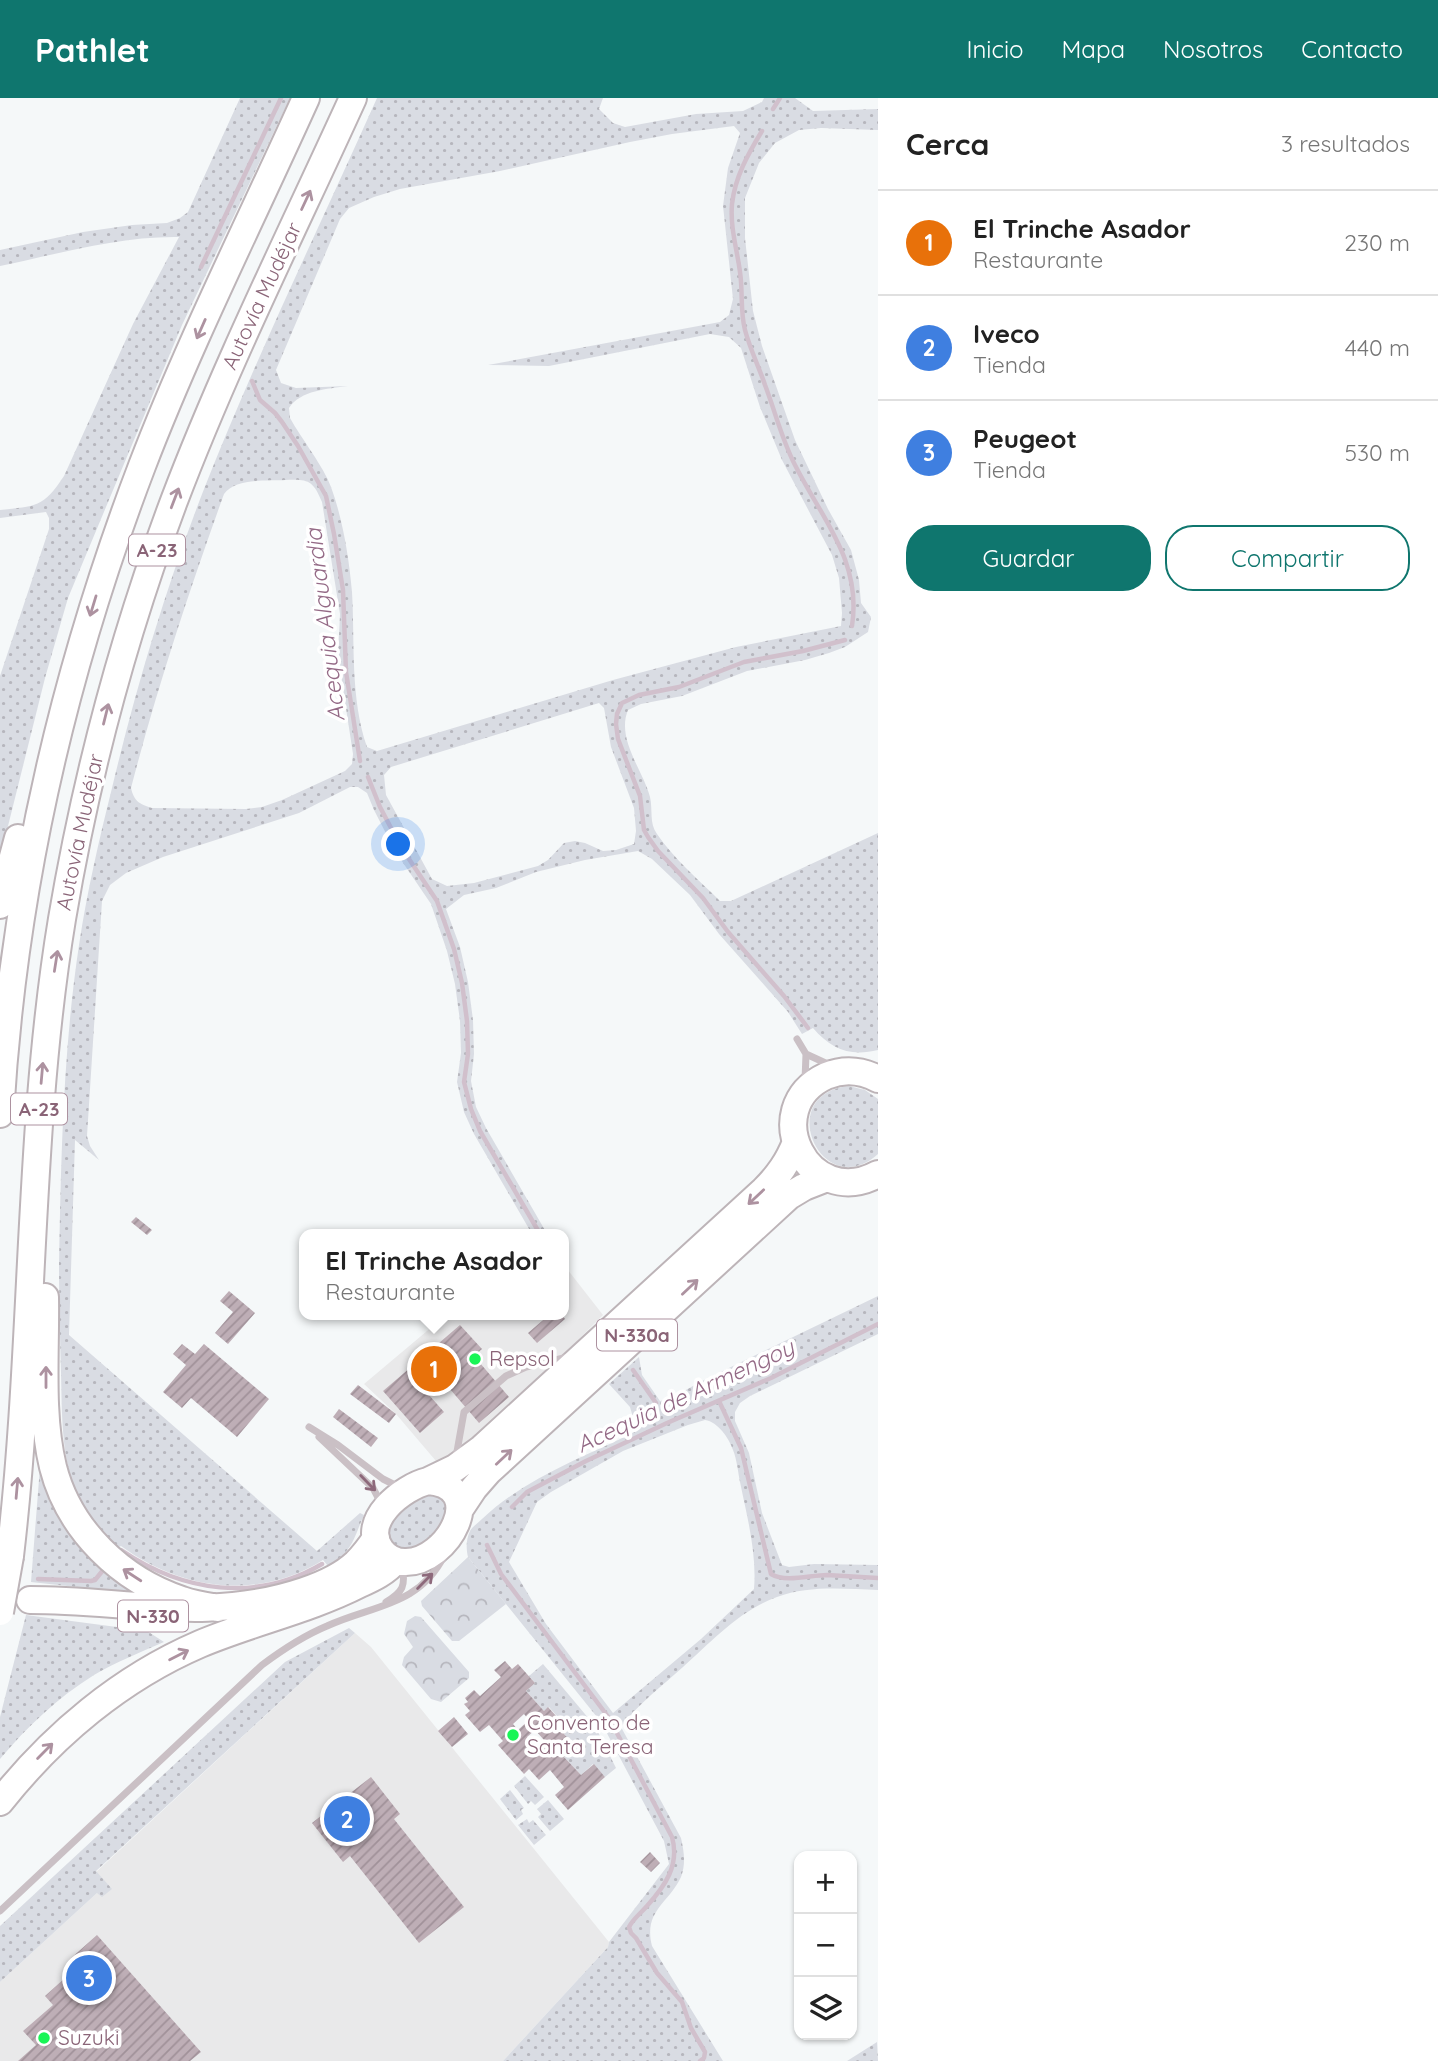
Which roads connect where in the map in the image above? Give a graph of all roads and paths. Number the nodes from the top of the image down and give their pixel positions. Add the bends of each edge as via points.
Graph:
1 (306, 98) edge
2 (353, 98) edge
3 (52, 759) junction
4 (0, 905) edge
5 (797, 1040) dead end
6 (806, 1054) junction
7 (869, 1074) edge
8 (803, 1095) junction
9 (0, 1114) edge
10 (796, 1142) junction
11 (878, 1174) edge
12 (827, 1178) junction
13 (33, 1190) junction
14 (586, 1353) junction
15 (455, 1468) junction
16 (417, 1485) junction
17 (460, 1509) junction
18 (384, 1511) junction
19 (450, 1535) junction
20 (376, 1538) junction
21 (399, 1562) junction
22 (0, 1596) edge
23 (30, 1600) junction
24 (379, 1606) junction
25 (218, 1608) junction
26 (0, 1612) edge
27 (276, 1617) junction
28 (0, 1802) edge
29 (0, 1911) edge

1 -> 3 highway, Autovía Mudéjar / A-23 via 143,464 80,648
13 -> 2 highway, Autovía Mudéjar / A-23 via 62,919 109,701 191,457
3 - 4 highway via 35,772
3 - 9 highway, Autovía Mudéjar / A-23 via 19,929
5 - 6 lane
6 - 7 lane via 836,1068
6 - 8 lane
7 - 8 highway via 838,1072 818,1080
8 - 10 highway, N-330a via 793,1123
10 - 12 highway via 804,1160
10 -> 14 highway, N-330a via 779,1175
11 - 12 highway, N-330a via 860,1181
17 -> 12 highway, N-330a via 488,1472 783,1200
25 -> 13 highway via 167,1594 116,1564 81,1526 64,1497 48,1433 45,1208
26 -> 13 highway, Autovía Mudéjar / A-23, bridge via 10,1556 24,1400
14 - 15 highway, N-330a
14 - 15 lane via 506,1376 464,1412
15 - 16 highway, N-330a
16 - 17 highway via 437,1481 450,1488
16 - 18 highway, N-330a
16 -> 18 lane via 383,1479 309,1427 373,1488
17 - 19 highway, N-330a
18 - 20 highway, N-330a
19 - 21 highway, N-330a via 428,1555
24 -> 19 lane via 401,1600 423,1584 444,1558
20 - 21 highway via 384,1554
20 - 25 highway, N-330 via 355,1564 327,1582 272,1601
21 - 24 lane via 403,1586
21 - 27 highway, N-330 via 349,1590
22 - 23 highway, N-330
23 - 25 highway, N-330
23 - 27 highway, N-330 via 145,1615
24 - 29 lane via 307,1635 262,1665
28 -> 27 highway via 47,1749 120,1689 198,1645

